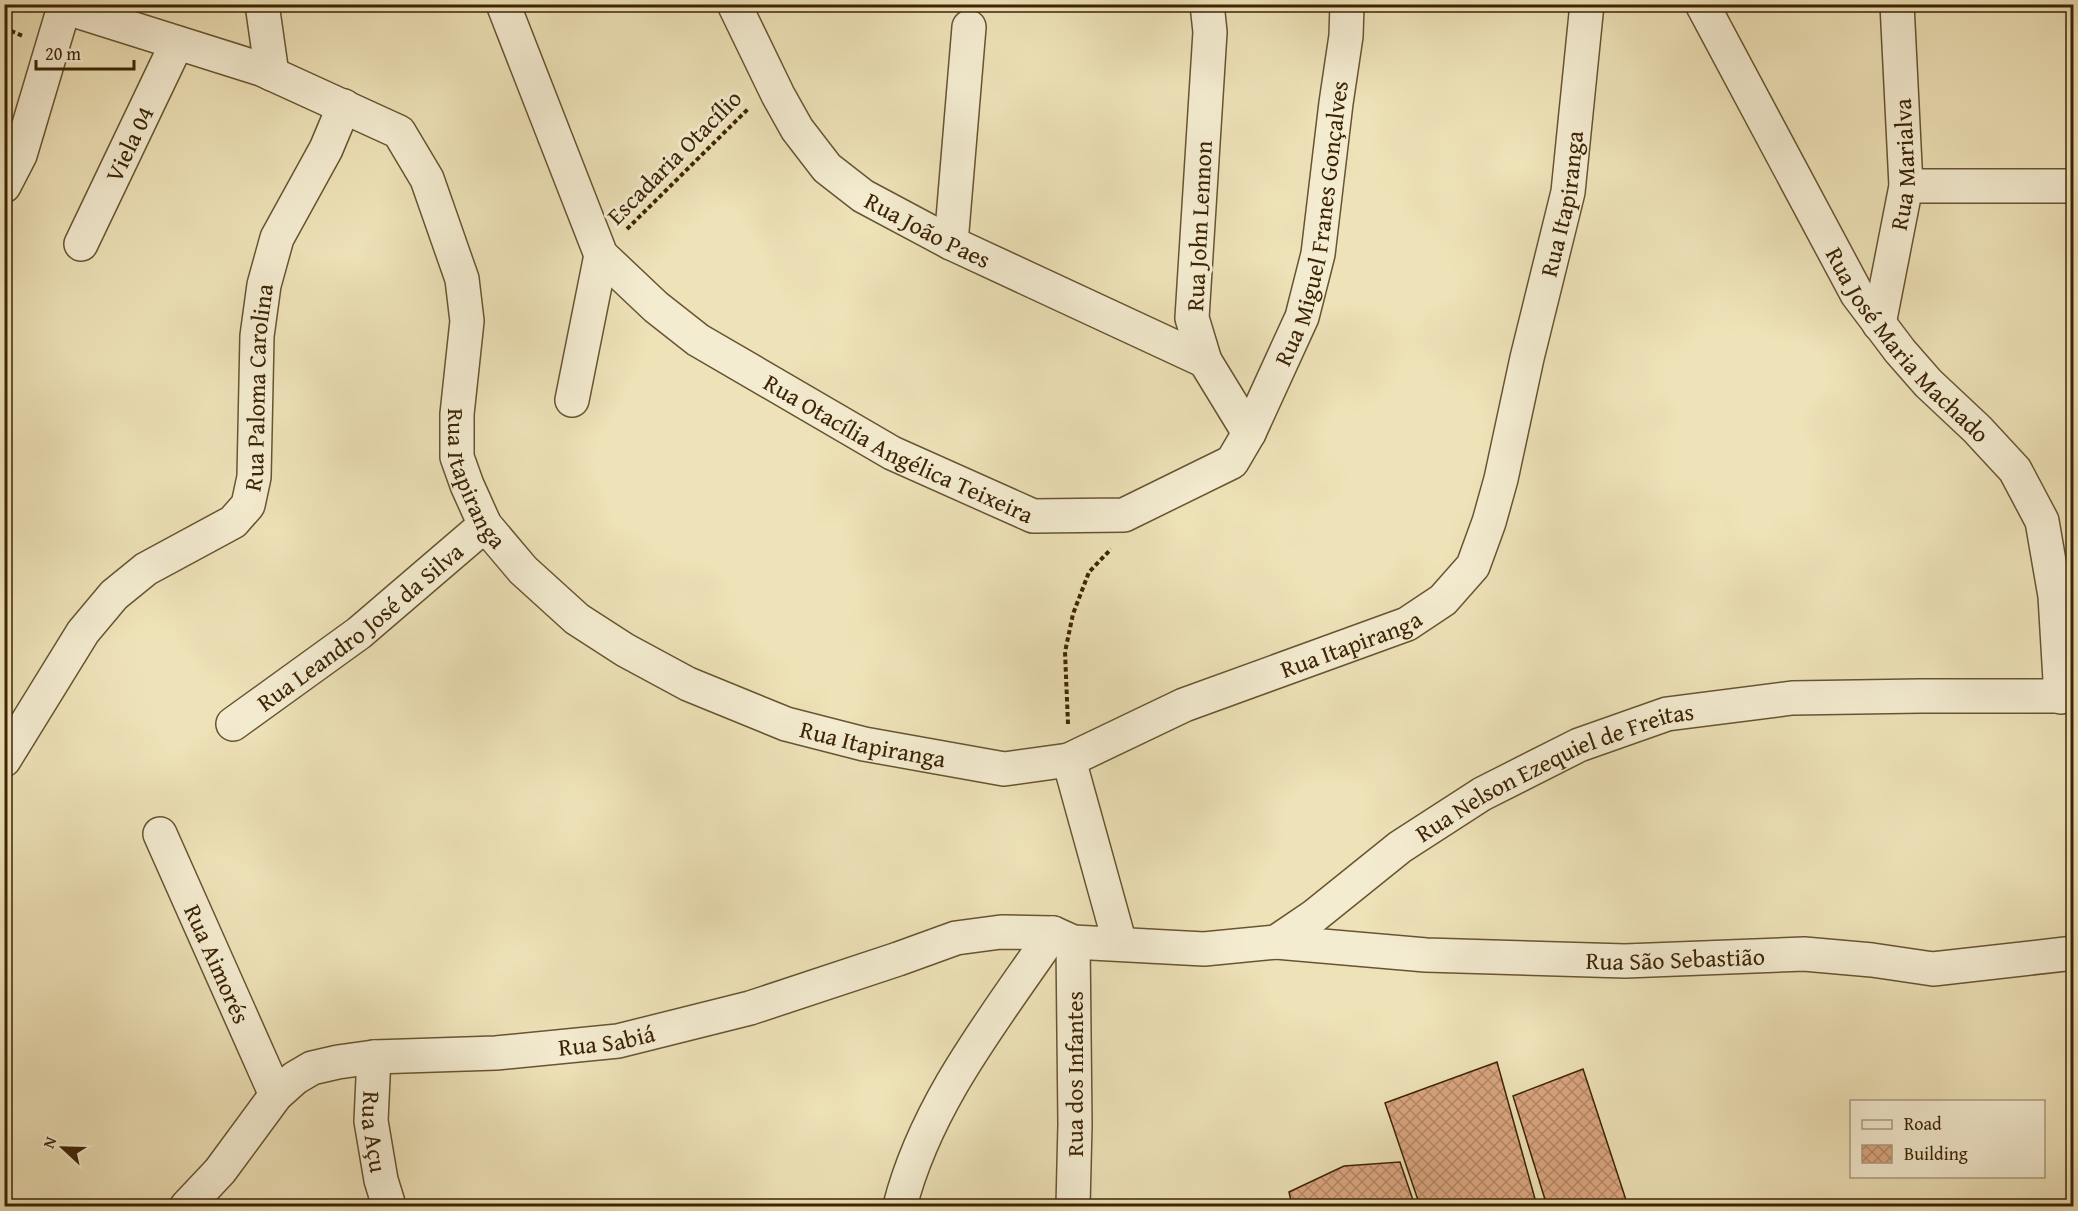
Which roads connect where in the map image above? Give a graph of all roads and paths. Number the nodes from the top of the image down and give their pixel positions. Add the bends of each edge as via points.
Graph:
1 (262, 4) edge
2 (503, 4) edge
3 (734, 4) edge
4 (1207, 4) edge
5 (1347, 4) edge
6 (1587, 4) edge
7 (1702, 4) edge
8 (1897, 4) edge
9 (64, 6) edge
10 (969, 27) dead end
11 (177, 43) junction
12 (272, 74) junction
13 (773, 85) junction
14 (344, 106) junction
15 (4, 186) edge
16 (1906, 186) junction
17 (2073, 186) edge
18 (951, 243) junction
19 (81, 244) dead end
20 (601, 255) junction
21 (1879, 324) junction
22 (1204, 361) junction
23 (572, 400) dead end
24 (1249, 433) junction
25 (1124, 515) junction
26 (485, 525) junction
27 (2067, 697) edge
28 (233, 724) dead end
29 (4, 760) edge
30 (1069, 760) junction
31 (160, 834) dead end
32 (1063, 938) junction
33 (1276, 942) junction
34 (1119, 944) junction
35 (2073, 953) edge
36 (374, 1057) junction
37 (276, 1095) junction
38 (187, 1206) edge
39 (389, 1206) edge
40 (900, 1206) edge
41 (1073, 1206) edge

1 - 12 street
2 - 20 street
3 - 13 street, Rua João Paes
4 - 22 street, Rua John Lennon via 1210,32 1192,318
5 - 24 street, Rua Miguel Franes Gonçalves via 1318,254 1302,317
6 - 30 street, Rua Itapiranga via 1568,192 1501,479 1473,566 1443,600 1407,624 1184,705
7 - 21 street, Rua José Maria Machado via 1857,294
8 - 16 street, Rua Marialva
9 - 11 street, Rua Itapiranga
9 - 15 street via 20,155
10 - 18 street
11 - 12 street, Rua Itapiranga
11 - 19 street, Viela 04
12 - 14 street, Rua Itapiranga
13 - 18 street, Rua João Paes via 797,129 827,168 863,196
13 - 20 path, Escadaria Otacílio
14 - 26 street, Rua Itapiranga via 399,132 427,179 448,236 462,279 467,321 457,414 457,457
14 - 29 street, Rua Paloma Carolina via 277,238 264,285 256,336 254,477 248,505 233,522 146,569 114,595 82,632
16 - 17 street
16 - 21 street, Rua Marialva
18 - 22 street, Rua João Paes
20 - 23 street
20 - 25 street, Rua Otacília Angélica Teixeira via 698,340 892,453 1033,516
21 - 27 street, Rua José Maria Machado via 1928,383 2015,470 2042,521
22 - 24 street, Rua John Lennon
24 - 25 street, Rua Otacília Angélica Teixeira via 1232,462
25 - 30 path via 1111,549 1089,572 1073,614 1065,652
26 - 28 street, Rua Leandro José da Silva via 359,633
26 - 30 street, Rua Itapiranga via 523,570 577,619 688,684 776,719 864,744 1004,769
27 - 33 street, Rua Nelson Ezequiel de Freitas via 1792,698 1667,714 1579,744 1482,794 1400,847
30 - 34 street
31 - 37 street, Rua Aimorés
32 - 34 street, Rua Nelson Ezequiel de Freitas
32 - 36 street, Rua Sabiá via 1001,932 956,938 750,1008 618,1041 496,1053
32 - 40 street via 955,1077 921,1143
32 - 41 street, Rua dos Infantes via 1075,1124
33 - 34 street, Rua Nelson Ezequiel de Freitas via 1204,949
33 - 35 street, Rua São Sebastião via 1426,955 1625,961 1804,954 1933,969
36 - 37 street, Rua Sabiá via 312,1068
36 - 39 street, Rua Açu via 371,1121
37 - 38 street, Rua Sabiá via 220,1171

